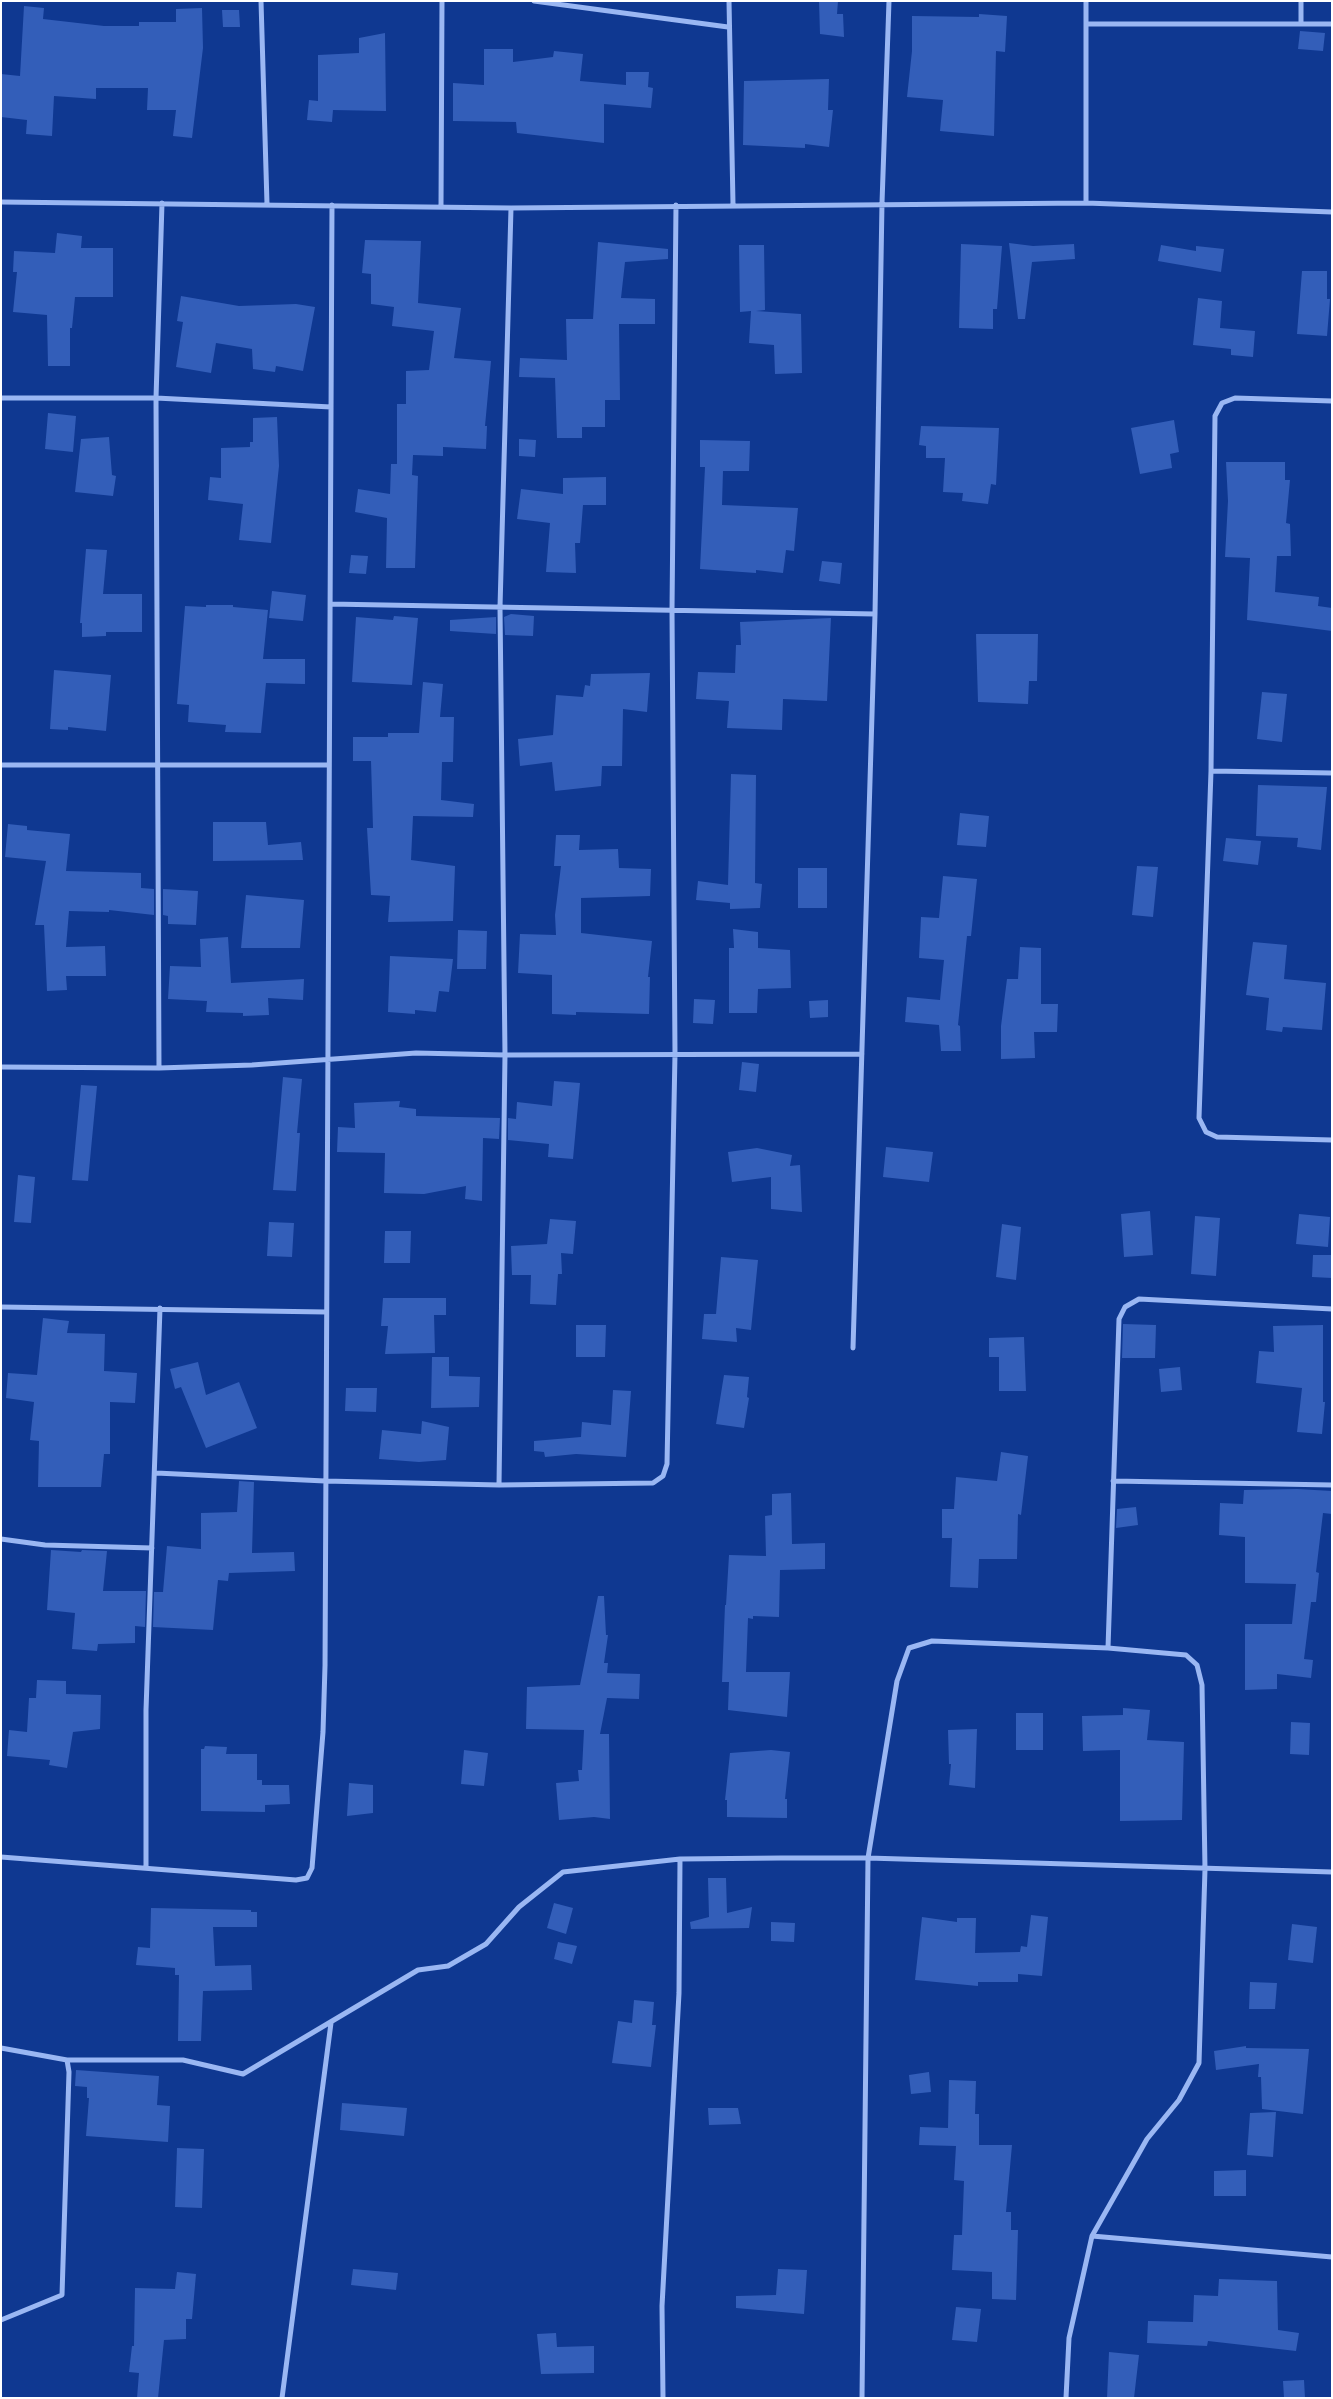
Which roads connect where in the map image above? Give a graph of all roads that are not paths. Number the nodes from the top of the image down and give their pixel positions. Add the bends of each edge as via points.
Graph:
1 (261, 1) edge
2 (442, 1) edge
3 (534, 1) edge
4 (729, 1) edge
5 (889, 1) edge
6 (1086, 1) edge
7 (1301, 1) edge
8 (551, 2) edge
9 (1086, 24) junction
10 (1301, 24) junction
11 (1332, 24) edge
12 (728, 27) junction
13 (1, 202) edge
14 (1086, 202) junction
15 (162, 203) junction
16 (882, 203) junction
17 (267, 204) junction
18 (733, 204) junction
19 (332, 205) junction
20 (676, 205) junction
21 (441, 206) junction
22 (511, 208) junction
23 (1332, 212) edge
24 (1, 398) edge
25 (156, 398) junction
26 (1332, 401) edge
27 (331, 407) junction
28 (330, 604) junction
29 (500, 607) junction
30 (672, 610) junction
31 (875, 614) junction
32 (156, 764) junction
33 (1, 765) edge
34 (328, 765) junction
35 (1211, 771) junction
36 (1332, 773) edge
37 (675, 1054) junction
38 (862, 1054) junction
39 (505, 1055) junction
40 (328, 1058) junction
41 (1, 1067) edge
42 (159, 1068) junction
43 (1332, 1140) edge
44 (1, 1307) edge
45 (160, 1308) junction
46 (1332, 1308) edge
47 (326, 1312) junction
48 (853, 1348) dead end
49 (156, 1473) junction
50 (325, 1481) junction
51 (1113, 1481) junction
52 (1332, 1484) edge
53 (499, 1485) junction
54 (1, 1539) edge
55 (152, 1548) junction
56 (1108, 1648) junction
57 (1, 1857) edge
58 (868, 1858) junction
59 (680, 1859) junction
60 (146, 1867) junction
61 (1205, 1869) junction
62 (1332, 1872) edge
63 (330, 2023) junction
64 (1, 2048) edge
65 (67, 2060) junction
66 (1092, 2236) junction
67 (1332, 2257) edge
68 (1, 2320) edge
69 (282, 2398) edge
70 (663, 2398) edge
71 (862, 2398) edge
72 (1066, 2398) edge

1 - 17 street
2 - 21 street
3 - 8 street
4 - 12 street
5 - 16 street
6 - 9 street
7 - 10 street
8 - 12 street
9 - 10 street
9 - 14 street
10 - 11 street
12 - 18 street
13 - 15 street
14 - 16 street
14 - 23 street
15 - 17 street
15 - 25 street
16 - 18 street
16 - 31 street
17 - 19 street
18 - 20 street
19 - 21 street
19 - 27 street
20 - 22 street
20 - 30 street
21 - 22 street
22 - 29 street
24 - 25 street
25 - 27 street
25 - 32 street
26 - 35 street via 1235,398 1222,403 1215,416
27 - 28 street
28 - 29 street
28 - 34 street
29 - 30 street
29 - 39 street
30 - 31 street
30 - 37 street
31 - 38 street
32 - 33 street
32 - 34 street
32 - 42 street
34 - 40 street
35 - 36 street
35 - 43 street via 1199,1118 1206,1132 1217,1137
37 - 38 street
37 - 39 street
37 - 53 street via 667,1464 663,1476 653,1483
38 - 48 street
39 - 40 street via 416,1053
39 - 53 street
40 - 42 street
40 - 47 street
41 - 42 street
44 - 45 street
45 - 47 street
45 - 49 street
46 - 51 street via 1139,1299 1126,1307 1119,1319
47 - 50 street
49 - 50 street
49 - 55 street
50 - 53 street
50 - 60 street via 324,1698 310,1876 296,1880
51 - 52 street
51 - 56 street
54 - 55 street via 44,1545
55 - 60 street via 146,1710
56 - 58 street via 932,1641 909,1648 897,1681
56 - 61 street via 1186,1655 1198,1665 1202,1685
57 - 60 street
58 - 59 street
58 - 61 street
58 - 71 street
59 - 63 street via 563,1872 519,1907 486,1944 448,1966 418,1970
59 - 70 street via 678,2013 662,2306
61 - 62 street
61 - 66 street via 1199,2063 1178,2100 1147,2139
63 - 65 street via 243,2074 183,2060
63 - 69 street
64 - 65 street
65 - 68 street via 62,2295
66 - 67 street
66 - 72 street via 1069,2338

